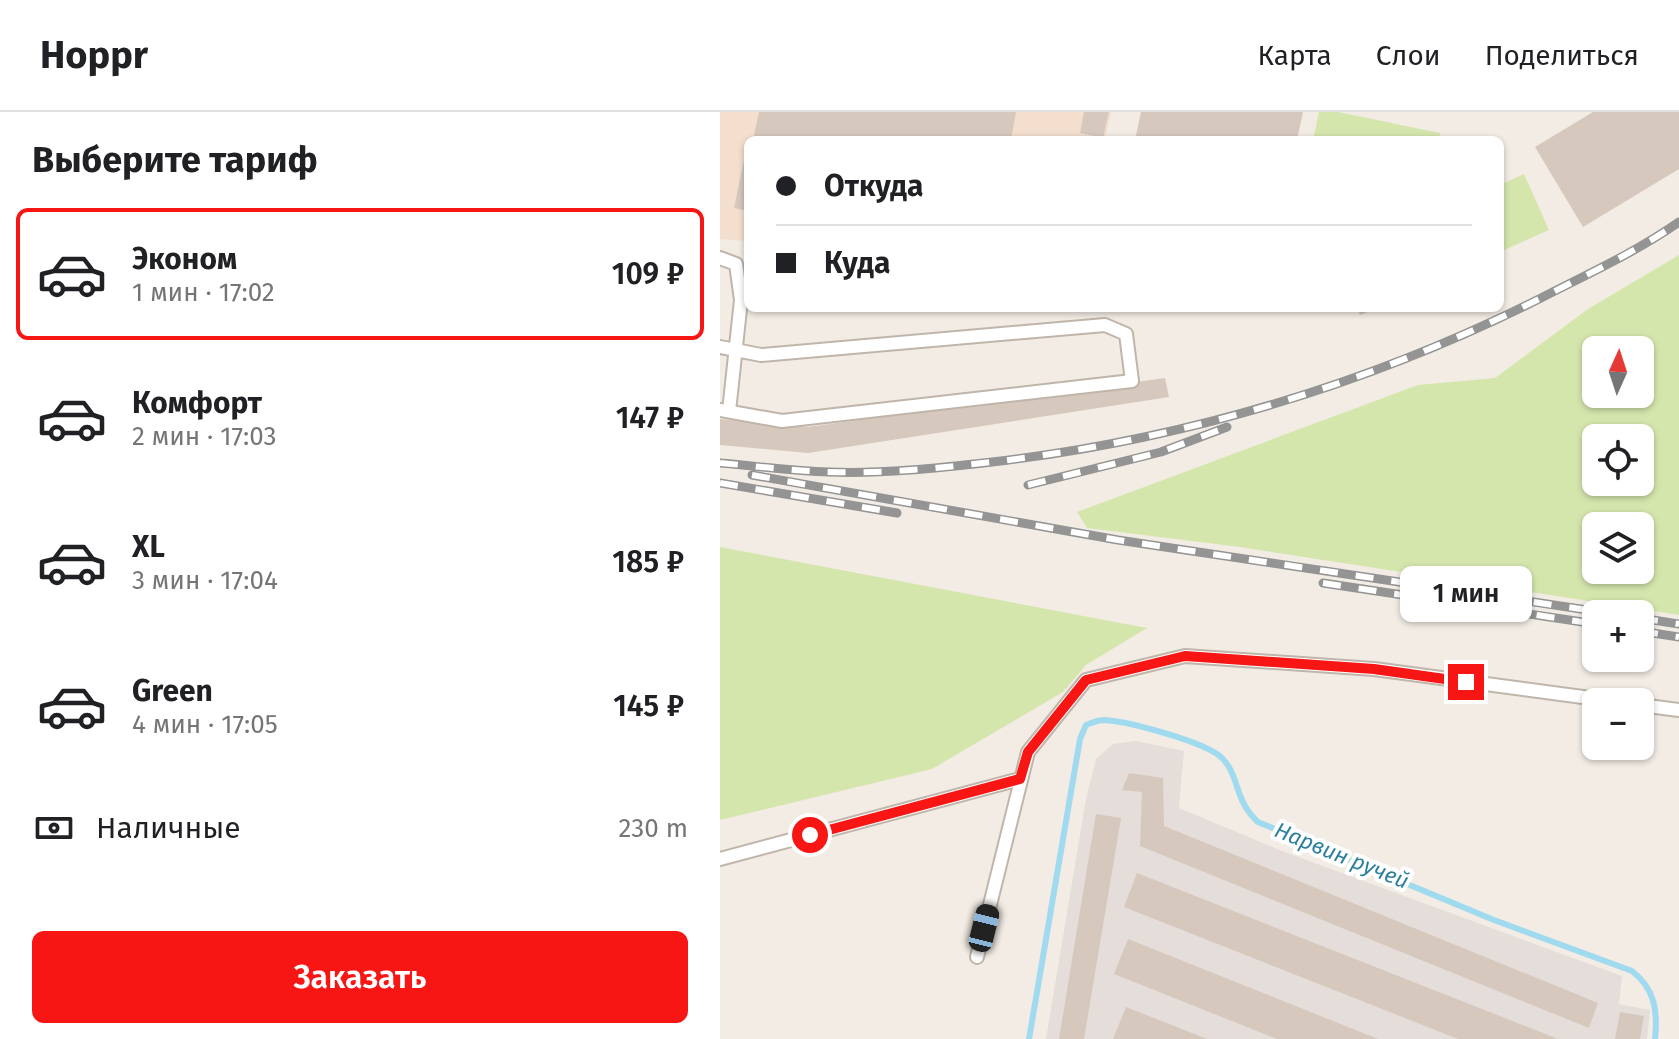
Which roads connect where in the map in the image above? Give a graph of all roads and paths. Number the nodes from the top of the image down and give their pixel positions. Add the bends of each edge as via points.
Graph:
1 (720, 258) edge
2 (720, 347) edge
3 (736, 349) junction
4 (724, 410) edge
5 (1582, 697) edge
6 (1654, 707) edge
7 (1679, 710) edge
8 (1020, 779) junction
9 (720, 859) edge
10 (977, 957) dead end

1 - 3 lane via 736,264 741,300
2 - 3 lane
3 - 4 lane
3 - 4 lane via 761,355 1105,325 1126,334 1132,381 782,421
5 - 8 lane via 1374,669 1185,656 1086,680 1028,752
6 - 7 lane
8 - 9 lane
8 - 10 lane

